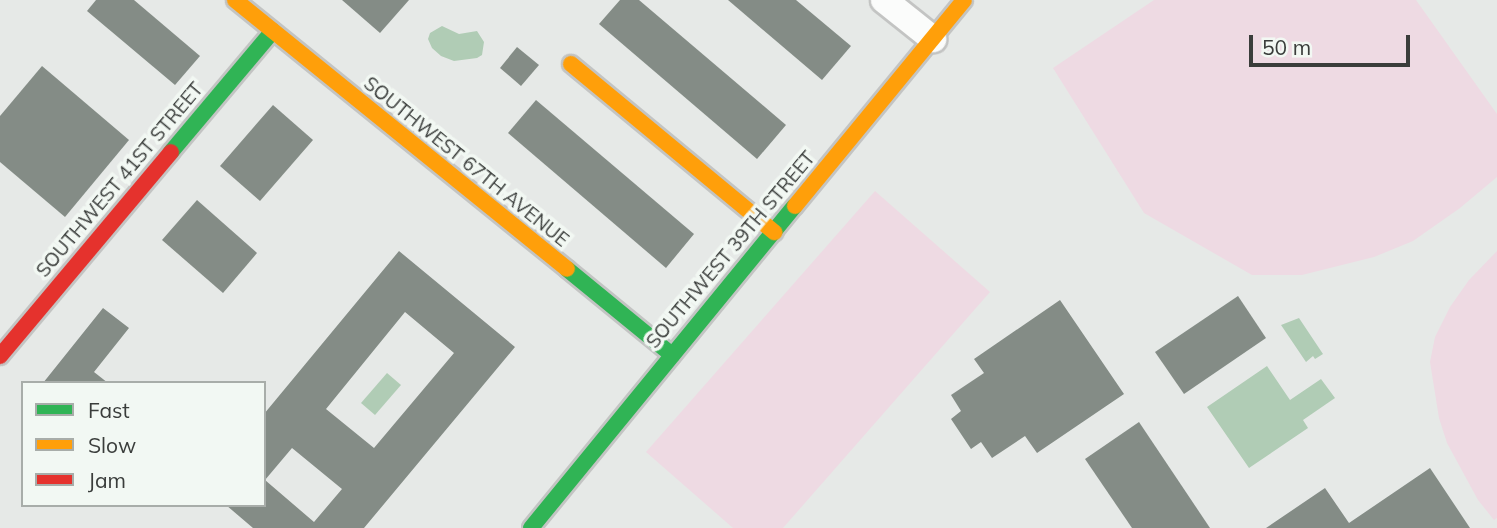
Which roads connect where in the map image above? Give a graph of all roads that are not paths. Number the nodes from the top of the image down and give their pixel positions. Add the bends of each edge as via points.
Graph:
1 (235, 0) edge
2 (884, 0) edge
3 (964, 0) edge
4 (273, 31) junction
5 (933, 39) junction
6 (571, 64) dead end
7 (774, 232) junction
8 (671, 355) junction
9 (0, 356) edge
10 (531, 528) edge

1 - 4 street, SOUTHWEST 67TH AVENUE
2 - 5 street
3 - 5 street, SOUTHWEST 39TH STREET
4 - 8 street, SOUTHWEST 67TH AVENUE
4 - 9 street, SOUTHWEST 41ST STREET
5 - 7 street, SOUTHWEST 39TH STREET
6 - 7 street
7 - 8 street, SOUTHWEST 39TH STREET
8 - 10 street, SOUTHWEST 39TH STREET

